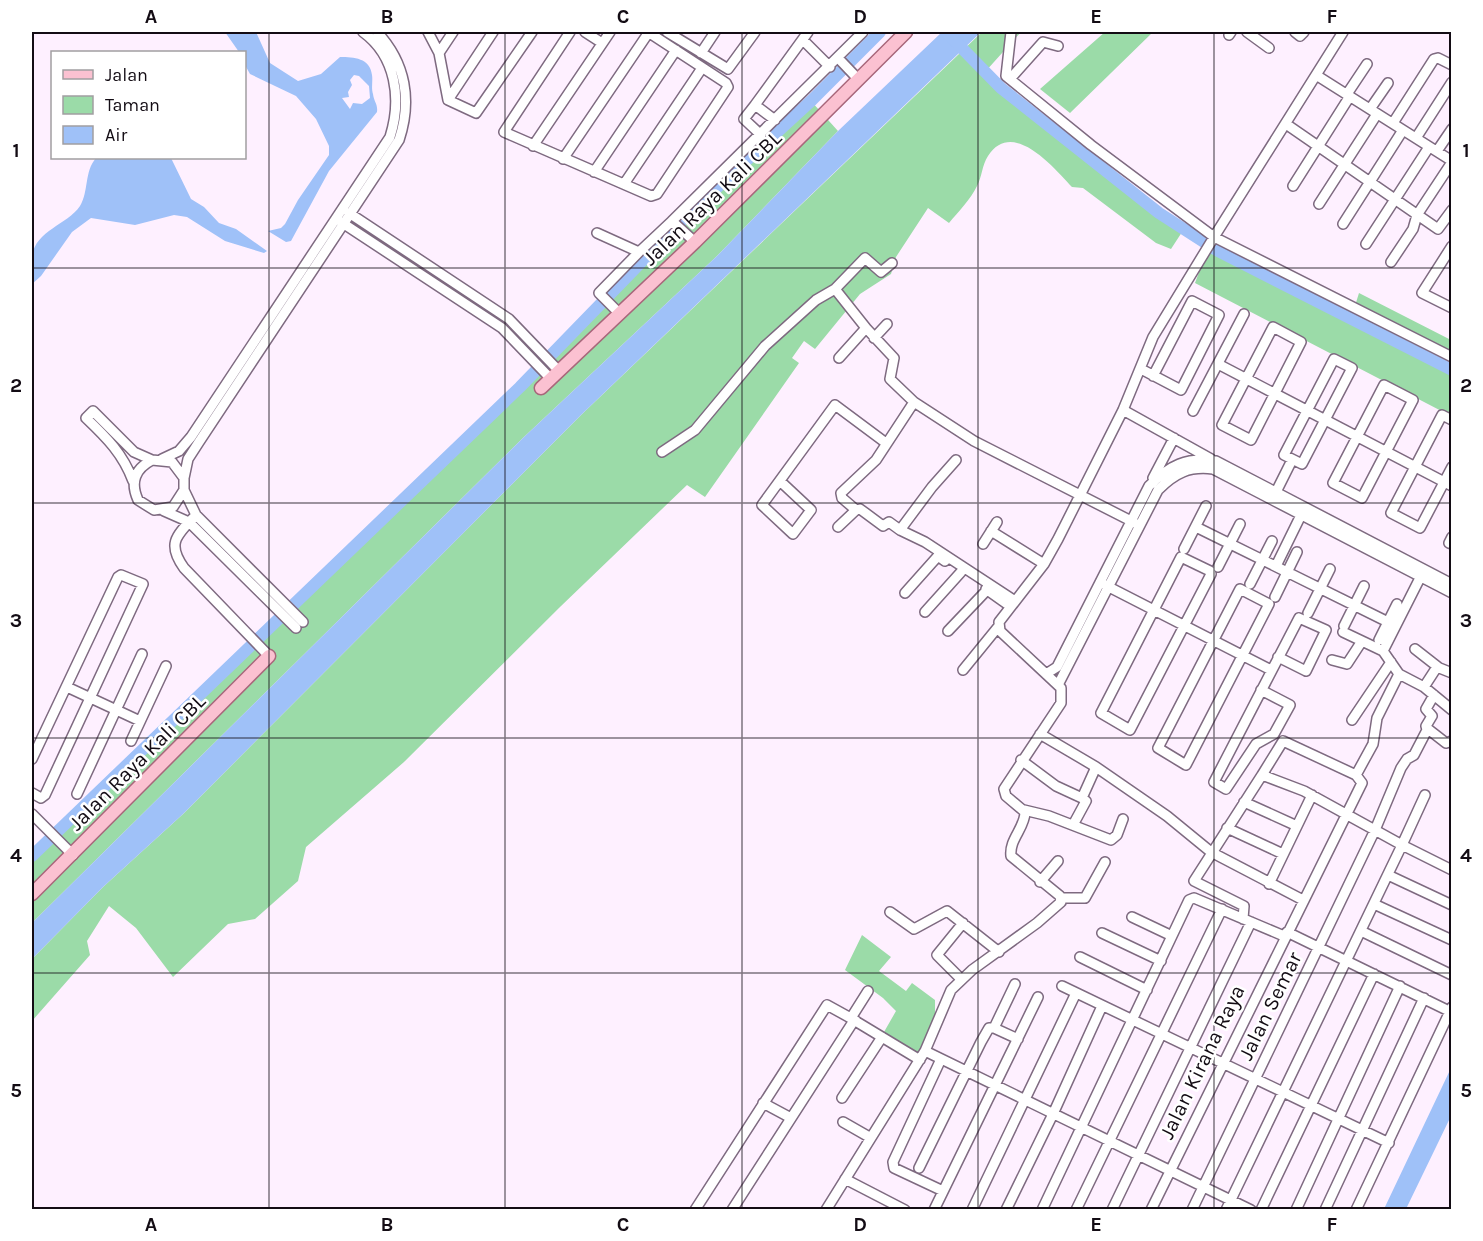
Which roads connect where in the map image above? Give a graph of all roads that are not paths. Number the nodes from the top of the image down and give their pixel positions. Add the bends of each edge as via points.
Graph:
1 (363, 32) edge
2 (377, 32) edge
3 (429, 32) edge
4 (453, 32) edge
5 (494, 32) edge
6 (532, 32) edge
7 (570, 32) edge
8 (585, 32) edge
9 (610, 32) edge
10 (648, 32) edge
11 (715, 32) edge
12 (755, 32) edge
13 (863, 32) edge
14 (906, 32) edge
15 (1011, 32) edge
16 (1247, 32) edge
17 (1295, 32) edge
18 (1304, 32) edge
19 (1343, 32) edge
20 (672, 33) edge
21 (805, 36) edge
22 (602, 43) junction
23 (1058, 46) dead end
24 (1269, 48) dead end
25 (676, 50) junction
26 (439, 53) junction
27 (701, 53) junction
28 (839, 59) junction
29 (1367, 64) dead end
30 (1452, 65) edge
31 (830, 67) junction
32 (702, 68) junction
33 (1316, 75) junction
34 (1010, 79) junction
35 (859, 80) junction
36 (1452, 82) edge
37 (1388, 83) dead end
38 (1348, 95) junction
39 (448, 100) junction
40 (755, 105) junction
41 (1373, 111) junction
42 (775, 120) junction
43 (1393, 123) junction
44 (1286, 124) junction
45 (1452, 129) edge
46 (1403, 130) junction
47 (761, 135) junction
48 (1416, 138) junction
49 (533, 146) junction
50 (1319, 146) junction
51 (1433, 149) junction
52 (563, 159) junction
53 (1345, 162) junction
54 (1452, 162) edge
55 (594, 172) junction
56 (1370, 180) junction
57 (624, 184) junction
58 (1293, 186) dead end
59 (1396, 197) junction
60 (1319, 204) dead end
61 (1452, 210) edge
62 (348, 212) junction
63 (1417, 215) junction
64 (341, 222) junction
65 (675, 224) junction
66 (1343, 224) dead end
67 (597, 233) dead end
68 (1213, 238) junction
69 (695, 242) junction
70 (1366, 244) dead end
71 (1452, 246) edge
72 (639, 252) junction
73 (1391, 262) dead end
74 (892, 263) dead end
75 (835, 289) junction
76 (467, 291) junction
77 (1452, 296) edge
78 (461, 301) junction
79 (1449, 306) edge
80 (620, 314) junction
81 (1244, 314) dead end
82 (887, 324) dead end
83 (866, 328) junction
84 (874, 339) junction
85 (1452, 357) edge
86 (839, 358) dead end
87 (1218, 364) junction
88 (1141, 369) junction
89 (551, 370) junction
90 (1153, 375) junction
91 (1246, 379) junction
92 (541, 388) dead end
93 (1275, 394) junction
94 (914, 402) junction
95 (1123, 410) junction
96 (1193, 411) dead end
97 (1307, 411) junction
98 (1325, 420) junction
99 (1452, 420) edge
100 (1358, 437) junction
101 (1173, 438) junction
102 (886, 443) junction
103 (662, 452) dead end
104 (1386, 452) junction
105 (157, 460) junction
106 (956, 460) dead end
107 (1292, 460) junction
108 (1216, 461) junction
109 (1415, 467) junction
110 (1452, 467) edge
111 (184, 478) junction
112 (134, 481) junction
113 (780, 481) junction
114 (1448, 484) edge
115 (1149, 486) junction
116 (184, 490) junction
117 (1081, 495) junction
118 (1275, 495) junction
119 (1206, 506) dead end
120 (856, 510) junction
121 (164, 511) junction
122 (1302, 513) junction
123 (196, 515) junction
124 (189, 522) junction
125 (997, 522) dead end
126 (1136, 523) junction
127 (1240, 524) dead end
128 (838, 527) dead end
129 (1196, 527) junction
130 (900, 530) junction
131 (991, 531) junction
132 (1452, 537) edge
133 (1272, 540) dead end
134 (984, 544) dead end
135 (1452, 544) edge
136 (1229, 545) junction
137 (1184, 549) dead end
138 (1297, 552) dead end
139 (1262, 561) junction
140 (1044, 564) junction
141 (1276, 566) junction
142 (1218, 567) dead end
143 (1330, 569) dead end
144 (1288, 571) junction
145 (961, 572) junction
146 (1422, 573) junction
147 (1250, 584) dead end
148 (1452, 584) edge
149 (1106, 585) junction
150 (1364, 586) dead end
151 (1321, 588) junction
152 (987, 590) junction
153 (905, 593) dead end
154 (1452, 593) edge
155 (1275, 597) dead end
156 (1013, 604) junction
157 (1397, 604) dead end
158 (1355, 605) junction
159 (1154, 609) junction
160 (925, 612) dead end
161 (1308, 613) dead end
162 (291, 617) junction
163 (1388, 622) junction
164 (299, 625) dead end
165 (1184, 625) junction
166 (998, 627) junction
167 (948, 631) dead end
168 (1362, 640) junction
169 (1379, 640) dead end
170 (1213, 641) junction
171 (1415, 649) dead end
172 (264, 651) joint
173 (1383, 651) junction
174 (142, 654) dead end
175 (1242, 655) junction
176 (1278, 657) junction
177 (1332, 660) dead end
178 (1391, 662) junction
179 (166, 666) dead end
180 (1438, 667) junction
181 (963, 670) dead end
182 (1271, 670) junction
183 (1452, 673) edge
184 (1046, 674) junction
185 (1399, 674) junction
186 (1058, 685) junction
187 (67, 687) junction
188 (1424, 687) junction
189 (1261, 690) junction
190 (1434, 695) junction
191 (91, 698) junction
192 (116, 710) junction
193 (1452, 710) edge
194 (1352, 720) dead end
195 (140, 721) junction
196 (1428, 729) junction
197 (1040, 734) junction
198 (1238, 734) junction
199 (130, 741) dead end
200 (1452, 741) edge
201 (1256, 744) junction
202 (32, 759) edge
203 (1021, 760) junction
204 (1096, 767) junction
205 (1262, 775) junction
206 (1356, 775) junction
207 (32, 793) edge
208 (77, 794) dead end
209 (1312, 795) junction
210 (1425, 795) dead end
211 (1082, 798) junction
212 (1244, 802) junction
213 (1024, 810) junction
214 (32, 814) edge
215 (1345, 815) junction
216 (1123, 819) dead end
217 (1073, 825) junction
218 (1297, 826) junction
219 (1227, 828) junction
220 (1375, 831) junction
221 (1402, 845) junction
222 (1211, 852) junction
223 (1283, 854) junction
224 (73, 855) junction
225 (1059, 861) dead end
226 (1105, 862) dead end
227 (1452, 870) edge
228 (1388, 875) junction
229 (1040, 882) junction
230 (1269, 884) junction
231 (32, 894) edge
232 (1061, 898) junction
233 (1303, 900) junction
234 (1374, 904) junction
235 (1452, 905) edge
236 (1222, 909) junction
237 (890, 912) dead end
238 (1132, 917) dead end
239 (1247, 920) junction
240 (963, 923) junction
241 (1361, 931) junction
242 (1102, 933) dead end
243 (1285, 934) junction
244 (1172, 936) junction
245 (1452, 940) edge
246 (1319, 948) junction
247 (999, 952) junction
248 (1080, 957) dead end
249 (1161, 961) junction
250 (1346, 961) junction
251 (1374, 974) junction
252 (1452, 975) edge
253 (961, 979) junction
254 (1015, 984) dead end
255 (1062, 986) dead end
256 (1400, 986) junction
257 (1148, 990) junction
258 (868, 992) dead end
259 (1076, 993) junction
260 (1038, 998) dead end
261 (1424, 998) junction
262 (1102, 1006) junction
263 (1450, 1009) edge
264 (854, 1020) junction
265 (1132, 1022) junction
266 (994, 1028) junction
267 (1162, 1036) junction
268 (882, 1037) junction
269 (1018, 1040) junction
270 (1190, 1048) junction
271 (925, 1051) junction
272 (941, 1059) junction
273 (920, 1060) junction
274 (1222, 1064) junction
275 (968, 1070) junction
276 (1254, 1080) junction
277 (996, 1084) junction
278 (1282, 1094) junction
279 (842, 1098) dead end
280 (1025, 1100) junction
281 (763, 1103) junction
282 (1310, 1107) junction
283 (1053, 1114) junction
284 (791, 1118) junction
285 (1338, 1121) junction
286 (843, 1122) dead end
287 (1082, 1128) junction
288 (1362, 1131) junction
289 (871, 1138) junction
290 (1110, 1141) junction
291 (1389, 1143) junction
292 (1138, 1154) junction
293 (919, 1168) dead end
294 (1170, 1169) junction
295 (845, 1179) junction
296 (1203, 1186) junction
297 (943, 1191) junction
298 (1228, 1205) edge
299 (695, 1209) edge
300 (732, 1209) edge
301 (826, 1209) edge
302 (904, 1209) edge
303 (934, 1209) edge
304 (972, 1209) edge
305 (1006, 1209) edge
306 (1042, 1209) edge
307 (1076, 1209) edge
308 (1112, 1209) edge
309 (1151, 1209) edge
310 (1192, 1209) edge
311 (1251, 1209) edge
312 (1261, 1209) edge
313 (1296, 1209) edge
314 (1325, 1209) edge
315 (1356, 1209) edge

1 - 62 street via 386,58 398,104 390,137
2 - 62 street via 400,68 407,104 405,123 390,158
3 - 26 street
4 - 26 street
5 - 39 street
6 - 39 street via 480,110 476,113
7 - 49 street via 504,128 505,135
8 - 22 street
9 - 22 street
10 - 25 street
10 - 52 street
11 - 27 street
12 - 27 street via 728,69
13 - 28 street
14 - 35 main road, Jalan Raya Kali CBL
15 - 34 street via 1006,76
16 - 24 street
17 - 18 street via 1300,36
19 - 33 street
20 - 27 street
21 - 31 street
21 - 40 street
22 - 49 street
23 - 34 street via 1043,42
25 - 32 street
25 - 55 street
26 - 39 street
28 - 31 street
28 - 35 street
29 - 38 street
30 - 43 street via 1434,59
31 - 42 street
32 - 57 street
32 - 57 street via 726,84 721,100 657,194 651,196
33 - 38 street
33 - 44 street
34 - 68 street
35 - 69 main road, Jalan Raya Kali CBL
36 - 48 street
37 - 41 street
38 - 41 street
38 - 50 street
40 - 42 street
40 - 47 street via 744,119
41 - 43 street
41 - 53 street
42 - 47 street
43 - 46 street
44 - 50 street
44 - 68 street
45 - 51 street
46 - 48 street
46 - 56 street
47 - 65 street
48 - 51 street
49 - 52 street
50 - 53 street
50 - 58 street
51 - 54 street
51 - 59 street
52 - 55 street
53 - 56 street
53 - 60 street
54 - 63 street
55 - 57 street
56 - 59 street
56 - 66 street
59 - 63 street
59 - 70 street
61 - 63 street via 1438,229
62 - 64 street
62 - 76 street
63 - 73 street via 1413,229
64 - 78 street
64 - 105 street via 191,437 179,451
64 - 111 street via 188,459
65 - 69 street
65 - 72 street
67 - 72 street
68 - 85 street
68 - 88 street via 1154,337
69 - 80 main road, Jalan Raya Kali CBL
71 - 79 street via 1422,293
72 - 80 street via 599,292
74 - 75 street via 881,272 865,258
75 - 83 street
75 - 103 street via 816,300 765,346 695,430
76 - 78 street
76 - 89 street via 509,319 539,350
77 - 79 street
78 - 89 street via 502,327 532,358
80 - 89 main road, Jalan Raya Kali CBL
81 - 87 street
82 - 84 street
83 - 84 street
83 - 86 street
84 - 94 street via 894,358 890,379
87 - 91 street
87 - 96 street
88 - 90 street
88 - 95 street
89 - 92 main road, Jalan Raya Kali CBL
90 - 90 street via 1192,301 1219,315 1181,390
91 - 93 street
91 - 93 street via 1222,425 1251,440
91 - 93 street via 1273,327 1301,342
93 - 97 street
94 - 102 street
94 - 117 street via 974,441
95 - 101 street
95 - 117 street
97 - 98 street
97 - 98 street via 1334,359 1343,363 1352,368
97 - 107 street via 1284,455
98 - 100 street
98 - 107 street via 1302,465
99 - 109 street via 1442,415
100 - 104 street
100 - 104 street via 1334,483 1343,488 1362,498
100 - 104 street via 1384,385 1413,400
101 - 108 street
101 - 115 street
102 - 113 street via 835,405
102 - 120 street via 876,460 841,493
104 - 109 street
105 - 111 street via 172,462
105 - 112 street via 137,472
105 - 112 street via 135,452 89,415 125,460
106 - 130 street
107 - 118 street
108 - 115 street via 1180,462
108 - 118 street
109 - 114 street
109 - 114 street via 1391,513 1420,528
110 - 114 street
111 - 116 street
112 - 121 street via 138,500 145,507
113 - 113 street via 762,507 793,534 812,510
115 - 126 street
116 - 121 street via 173,507
116 - 123 street
117 - 126 street
117 - 140 street
118 - 122 street
118 - 126 street via 1213,469 1182,470 1158,490
118 - 146 street
119 - 129 street
120 - 128 street
120 - 130 street via 882,526 889,522
121 - 124 street
122 - 141 street
122 - 146 street
123 - 124 street
123 - 162 street via 282,601
124 - 162 street via 274,609
124 - 172 street via 176,538 175,555
125 - 131 street
126 - 149 street
127 - 136 street
129 - 136 street
129 - 137 street
130 - 156 street via 925,542
131 - 134 street
131 - 140 street
132 - 135 street
133 - 139 street
136 - 139 street
136 - 142 street
138 - 144 street
139 - 141 street
139 - 147 street
140 - 156 street
141 - 144 street
143 - 151 street
144 - 151 street
144 - 155 street
145 - 152 street
145 - 153 street via 938,556
145 - 160 street
146 - 148 street
146 - 154 street
146 - 173 street
149 - 159 street
149 - 184 street via 1057,667
149 - 186 street
150 - 158 street
151 - 158 street
151 - 161 street
152 - 156 street
152 - 167 street
156 - 166 street
157 - 163 street
158 - 163 street
158 - 168 street via 1344,629
159 - 165 street
159 - 165 street via 1181,557 1210,571
159 - 165 street via 1101,713 1130,730
162 - 164 street
163 - 169 street
165 - 170 street
166 - 181 street
166 - 184 street
168 - 173 street
168 - 177 street via 1346,664
170 - 175 street
170 - 175 street via 1240,589 1251,593 1269,604
170 - 175 street via 1158,748 1186,765
171 - 180 street
172 - 224 main road, Jalan Raya Kali CBL
173 - 178 street
174 - 192 street
175 - 182 street
176 - 176 street via 1299,618 1326,630 1306,672
176 - 182 street
178 - 185 street
178 - 194 street
179 - 195 street
180 - 183 street
180 - 188 street
182 - 189 street
184 - 186 street
185 - 188 street
185 - 206 street via 1378,713 1374,744
186 - 197 street via 1061,703
187 - 191 street
187 - 191 street via 118,577 143,584
187 - 202 street
188 - 190 street
189 - 198 street
189 - 201 street via 1290,705 1274,734
190 - 193 street
190 - 196 street via 1426,709 1432,716
191 - 192 street
191 - 207 street via 45,795 41,798
192 - 195 street
192 - 208 street
195 - 199 street
196 - 200 street via 1446,743
196 - 220 street, Jalan Semar via 1414,756 1401,768
197 - 203 street
197 - 204 street
198 - 201 street
198 - 201 street via 1214,782 1226,789
203 - 211 street via 1056,786
203 - 213 street via 1004,789 1006,796
204 - 211 street
204 - 222 street
205 - 206 street via 1283,741
205 - 209 street
205 - 212 street
206 - 215 street, Jalan Kirana Raya via 1362,783
209 - 215 street
209 - 218 street
210 - 221 street
211 - 217 street via 1086,801
212 - 218 street
212 - 219 street
213 - 217 street
213 - 229 street via 1025,818 1012,841 1011,856
214 - 224 street
215 - 220 street
215 - 233 street, Jalan Kirana Raya
216 - 217 street via 1111,840
218 - 223 street
219 - 222 street
219 - 223 street
220 - 221 street
220 - 246 street, Jalan Semar
221 - 227 street
221 - 228 street
222 - 230 street
222 - 239 street via 1194,881 1244,906
223 - 230 street
224 - 231 main road, Jalan Raya Kali CBL
225 - 229 street
226 - 232 street via 1085,898
228 - 234 street
228 - 235 street
229 - 232 street
230 - 233 street
232 - 247 street via 1059,904
233 - 243 street, Jalan Kirana Raya
234 - 241 street
234 - 245 street
236 - 239 street
236 - 244 street via 1190,899
236 - 267 street
237 - 240 street via 914,929 945,911
238 - 244 street
239 - 243 street
239 - 270 street
240 - 247 street
240 - 253 street via 937,953
241 - 250 street
241 - 252 street
242 - 249 street
243 - 246 street
243 - 274 street, Jalan Kirana Raya
244 - 249 street
246 - 250 street
246 - 276 street, Jalan Semar
247 - 253 street
248 - 257 street
249 - 257 street
250 - 251 street
250 - 278 street
251 - 256 street
251 - 282 street
253 - 271 street via 948,995
254 - 266 street
255 - 259 street
256 - 261 street
256 - 285 street
257 - 265 street
258 - 264 street
259 - 262 street
259 - 280 street
260 - 269 street
261 - 263 street
261 - 288 street
262 - 265 street
262 - 283 street
263 - 291 street
264 - 268 street
264 - 281 street via 826,1005
264 - 284 street
265 - 267 street
265 - 287 street
266 - 269 street
266 - 275 street via 988,1029
267 - 270 street
267 - 290 street
268 - 273 street
268 - 279 street
269 - 277 street
270 - 274 street
270 - 292 street
271 - 272 street
271 - 273 street
272 - 275 street
272 - 297 street via 892,1162 894,1168
273 - 289 street
274 - 276 street
274 - 294 street, Jalan Kirana Raya
275 - 277 street
275 - 293 street
276 - 278 street
276 - 296 street, Jalan Semar
277 - 280 street
277 - 297 street
278 - 282 street
278 - 298 street
280 - 283 street
280 - 304 street
281 - 284 street
281 - 299 street
282 - 285 street
282 - 312 street
283 - 287 street
283 - 305 street
284 - 300 street
285 - 288 street
285 - 313 street
286 - 289 street
287 - 290 street
287 - 306 street
288 - 291 street
288 - 314 street
289 - 295 street
290 - 292 street
290 - 307 street
291 - 315 street
292 - 294 street
292 - 308 street
294 - 296 street
294 - 309 street, Jalan Kirana Raya
295 - 301 street
295 - 302 street
296 - 298 street
296 - 310 street
297 - 303 street
298 - 311 street

